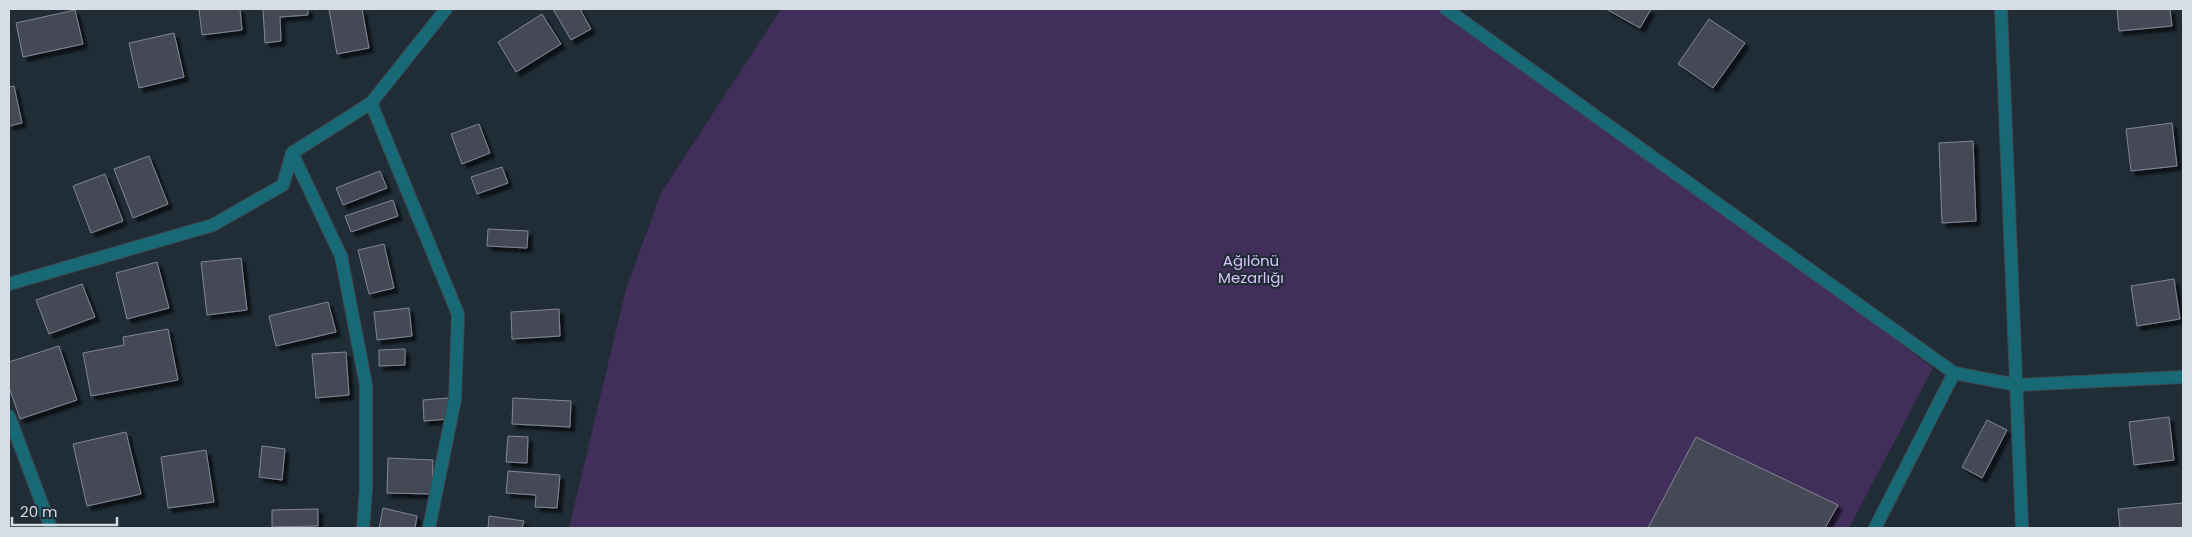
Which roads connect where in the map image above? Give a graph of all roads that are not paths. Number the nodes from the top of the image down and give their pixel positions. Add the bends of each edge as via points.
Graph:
1 (446, 9) edge
2 (1446, 9) edge
3 (2002, 9) edge
4 (371, 103) junction
5 (292, 153) junction
6 (9, 284) edge
7 (1954, 373) junction
8 (2183, 377) edge
9 (2017, 385) junction
10 (9, 416) edge
11 (51, 528) edge
12 (362, 528) edge
13 (429, 528) edge
14 (1875, 528) edge
15 (2022, 528) edge

1 - 4 street
2 - 7 street
3 - 9 street
4 - 5 street
4 - 13 street via 458,314 456,399
5 - 6 street via 283,186 213,225
5 - 12 street via 341,256 366,386 366,489
7 - 9 street
7 - 14 street
8 - 9 street
9 - 15 street
10 - 11 street

